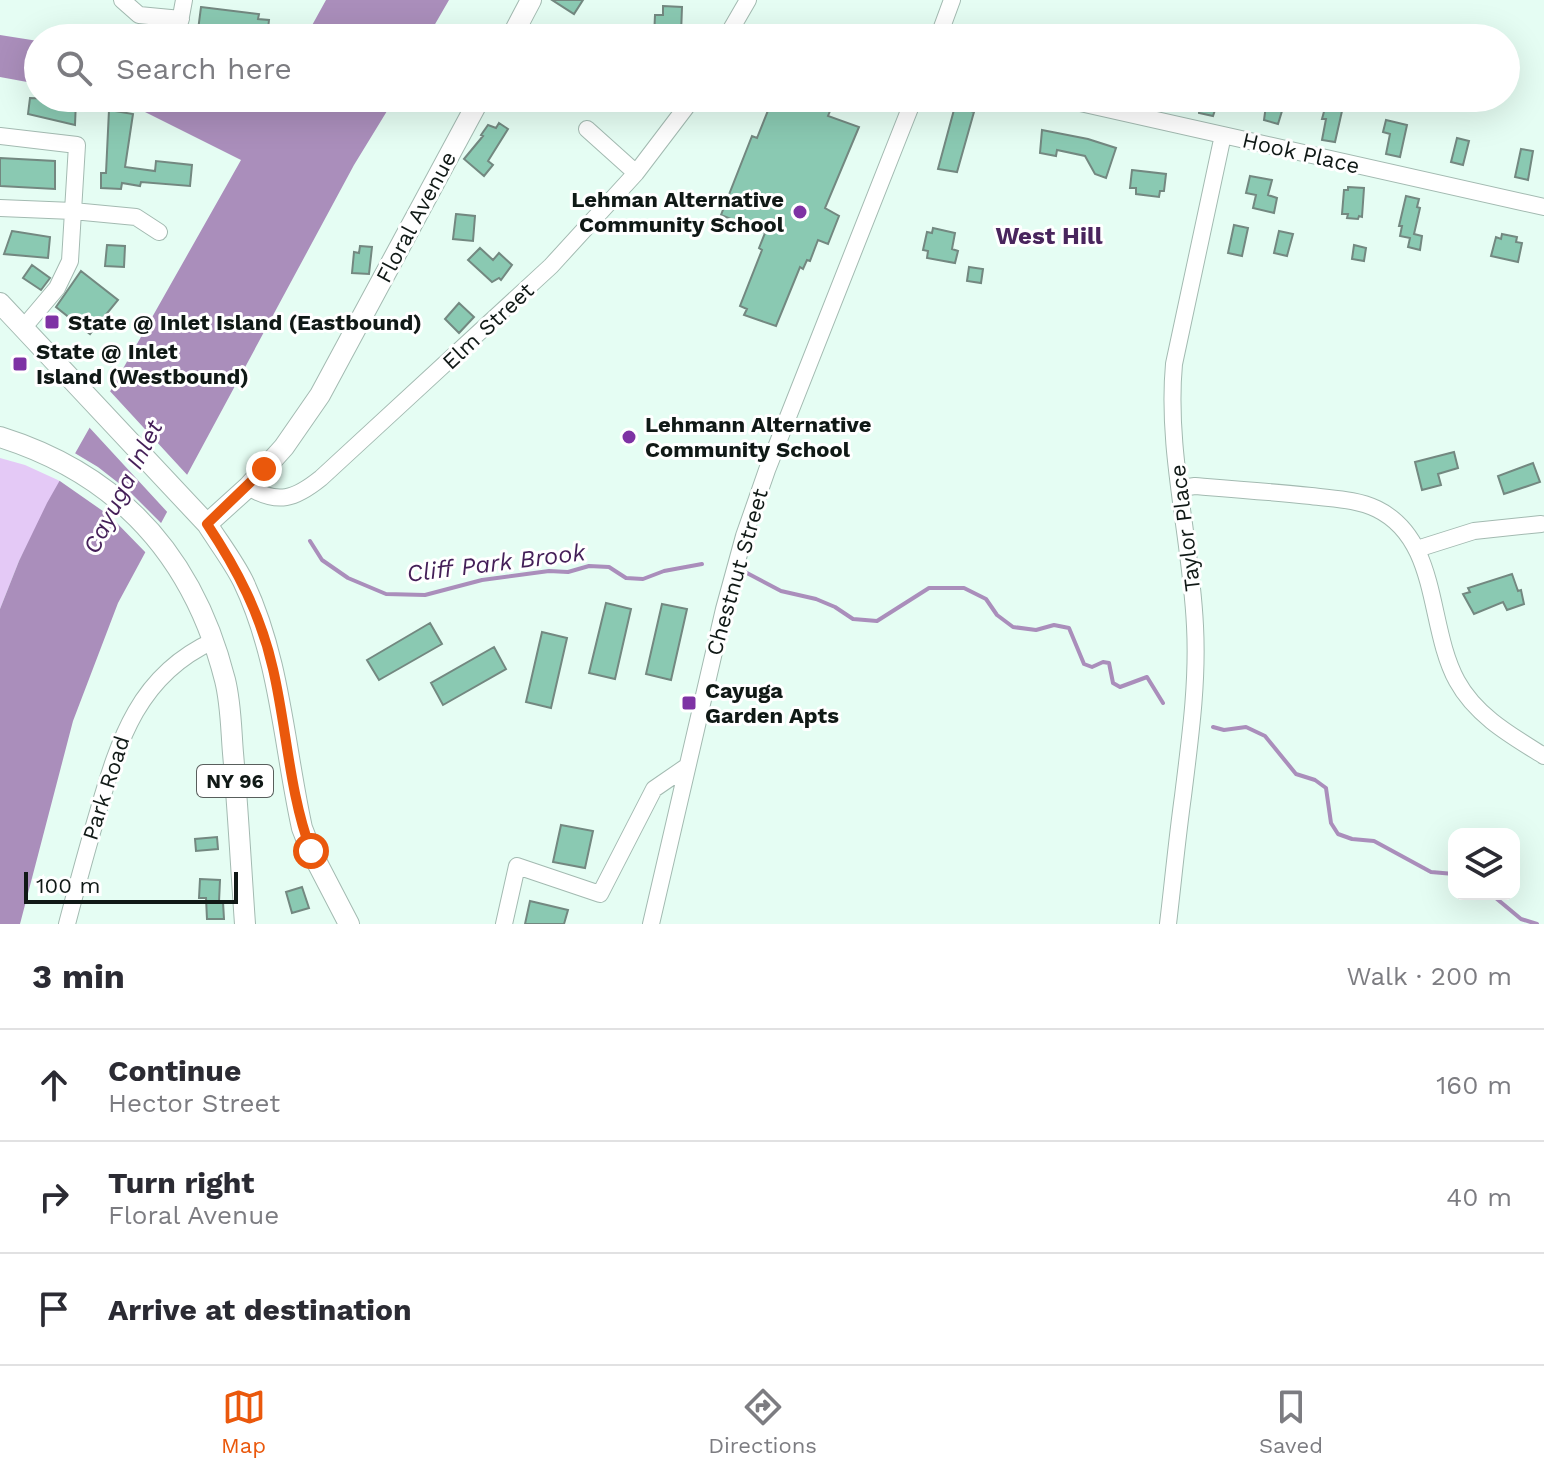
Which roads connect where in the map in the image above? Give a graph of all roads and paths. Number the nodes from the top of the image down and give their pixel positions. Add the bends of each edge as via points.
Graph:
1 (122, 0) edge
2 (184, 0) edge
3 (531, 0) edge
4 (748, 0) edge
5 (952, 0) edge
6 (181, 19) junction
7 (180, 24) edge
8 (518, 24) edge
9 (734, 24) edge
10 (943, 24) edge
11 (472, 112) edge
12 (682, 112) edge
13 (908, 112) edge
14 (1120, 112) edge
15 (587, 129) dead end
16 (1223, 135) junction
17 (0, 136) edge
18 (636, 173) junction
19 (1544, 207) edge
20 (0, 208) edge
21 (73, 211) junction
22 (159, 232) dead end
23 (0, 303) edge
24 (24, 327) junction
25 (0, 437) edge
26 (248, 487) junction
27 (1181, 488) junction
28 (207, 524) junction
29 (1541, 524) dead end
30 (1417, 549) junction
31 (213, 641) junction
32 (1544, 756) edge
33 (686, 767) junction
34 (67, 924) edge
35 (245, 924) edge
36 (349, 924) edge
37 (504, 924) edge
38 (651, 924) edge
39 (1168, 924) edge

1 - 6 street via 139,15
2 - 6 street
3 - 8 main road
4 - 9 street
5 - 10 street
6 - 7 street
11 - 26 main road, Floral Avenue via 320,395
12 - 18 street, Elm Street
13 - 33 street, Chestnut Street via 744,536
14 - 16 street, Hook Place
15 - 18 street
16 - 19 street, Hook Place
16 - 27 street, Taylor Place via 1174,364 1171,407
17 - 21 street via 77,145
18 - 26 street, Elm Street via 533,285 312,485 278,498
20 - 21 street
21 - 22 street via 136,217
21 - 24 street via 70,261 57,288
23 - 24 main road
24 - 28 main road
25 - 31 main road, NY 96 via 76,469 147,526 185,577
26 - 28 main road, Floral Avenue
27 - 30 street via 1351,501 1389,516
27 - 39 street, Taylor Place via 1196,660
28 - 36 main road via 235,566 258,617 273,668 302,828
29 - 30 street via 1474,531
30 - 32 street via 1439,640 1456,681 1488,718
31 - 34 street, Park Road via 170,668 130,719 114,755
31 - 35 main road, NY 96 via 228,698
33 - 37 street via 654,789 600,894 517,866
33 - 38 street, Chestnut Street

